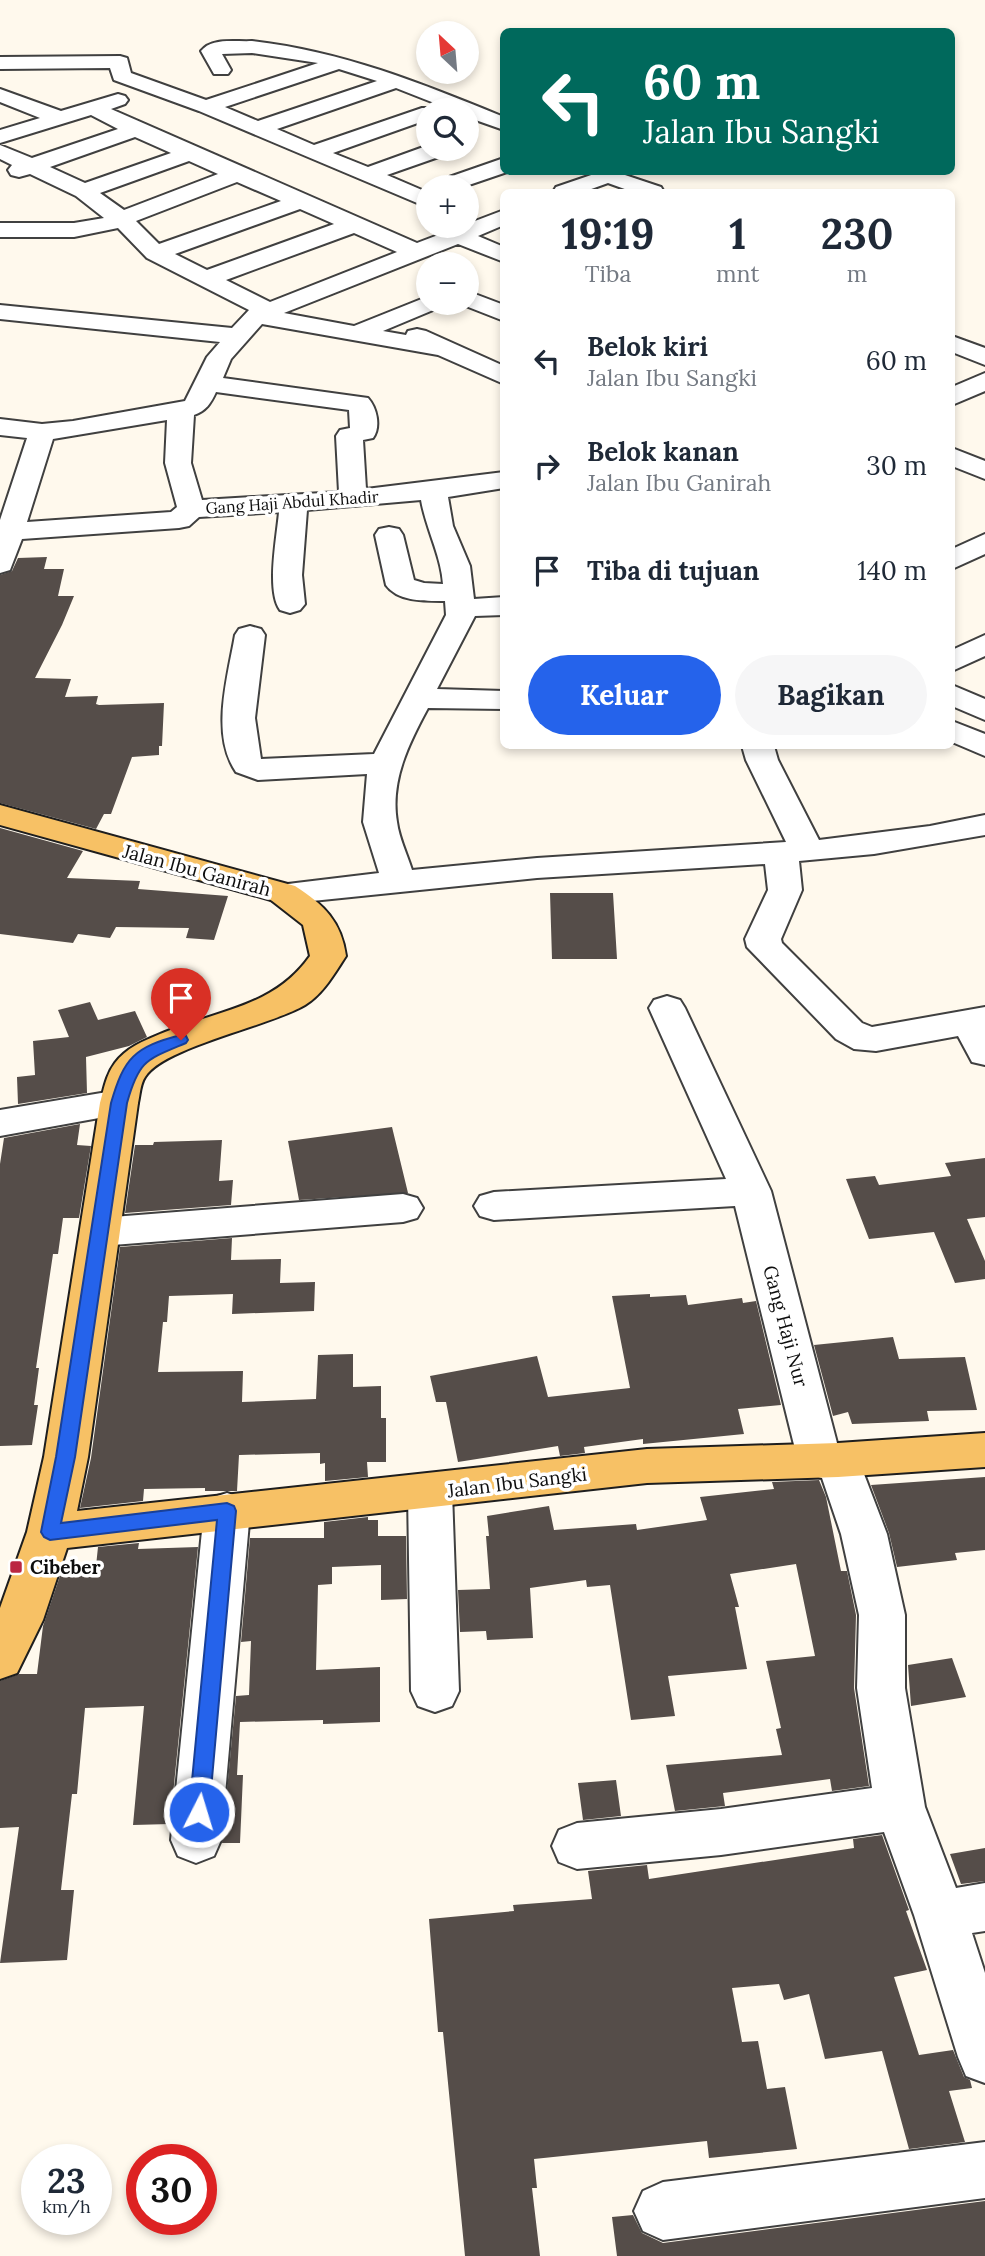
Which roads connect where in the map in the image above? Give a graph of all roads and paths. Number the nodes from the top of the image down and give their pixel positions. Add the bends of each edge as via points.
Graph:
1 (0, 63) edge
2 (338, 63) junction
3 (194, 76) junction
4 (394, 82) junction
5 (420, 98) edge
6 (1, 103) edge
7 (206, 107) junction
8 (93, 108) junction
9 (416, 116) edge
10 (59, 118) junction
11 (479, 118) edge
12 (500, 123) edge
13 (500, 126) edge
14 (29, 127) junction
15 (257, 129) junction
16 (136, 130) junction
17 (480, 134) dead end
18 (0, 137) edge
19 (305, 149) junction
20 (0, 151) edge
21 (191, 153) junction
22 (416, 157) edge
23 (246, 165) junction
24 (30, 166) junction
25 (500, 166) edge
26 (368, 175) junction
27 (476, 175) edge
28 (0, 176) edge
29 (572, 189) edge
30 (645, 189) edge
31 (84, 191) junction
32 (416, 194) edge
33 (299, 202) junction
34 (122, 220) junction
35 (479, 224) edge
36 (354, 225) junction
37 (0, 230) edge
38 (446, 238) edge
39 (500, 249) edge
40 (415, 251) junction
41 (155, 253) junction
42 (206, 279) junction
43 (482, 283) edge
44 (416, 308) edge
45 (500, 308) edge
46 (0, 312) edge
47 (261, 313) junction
48 (386, 320) junction
49 (358, 333) junction
50 (236, 336) junction
51 (955, 344) edge
52 (440, 348) junction
53 (985, 357) edge
54 (500, 374) edge
55 (985, 382) edge
56 (206, 383) junction
57 (955, 396) edge
58 (181, 411) junction
59 (0, 427) edge
60 (42, 432) junction
61 (985, 446) edge
62 (956, 457) edge
63 (985, 471) edge
64 (500, 481) edge
65 (433, 491) junction
66 (353, 499) junction
67 (294, 505) junction
68 (191, 509) junction
69 (6, 532) edge
70 (389, 535) dead end
71 (985, 543) edge
72 (955, 558) edge
73 (0, 564) edge
74 (459, 600) junction
75 (290, 604) dead end
76 (500, 605) edge
77 (250, 635) dead end
78 (985, 644) edge
79 (955, 660) edge
80 (955, 696) edge
81 (419, 698) junction
82 (500, 700) edge
83 (985, 711) edge
84 (955, 731) edge
85 (985, 746) edge
86 (759, 749) edge
87 (387, 763) junction
88 (0, 815) edge
89 (985, 825) edge
90 (794, 851) junction
91 (399, 882) junction
92 (283, 893) junction
93 (667, 1008) dead end
94 (980, 1031) edge
95 (119, 1103) junction
96 (0, 1123) edge
97 (751, 1191) junction
98 (494, 1206) dead end
99 (403, 1208) dead end
100 (100, 1232) junction
101 (985, 1450) edge
102 (829, 1460) junction
103 (430, 1492) junction
104 (227, 1511) junction
105 (50, 1532) junction
106 (0, 1659) edge
107 (435, 1691) dead end
108 (900, 1807) junction
109 (197, 1840) dead end
110 (577, 1846) dead end
111 (963, 1911) edge
112 (985, 2057) edge
113 (985, 2170) edge
114 (663, 2211) dead end

1 - 3 street via 111,60 120,62 121,76
2 - 3 street via 287,49
2 - 4 street
2 - 7 street
3 - 7 street
3 - 8 street
4 - 5 street
4 - 15 street
6 - 10 street
6 - 14 street
7 - 15 street
8 - 10 street
8 - 16 street
9 - 19 street
10 - 14 street
11 - 12 street
13 - 17 street
14 - 18 street
15 - 19 street
16 - 21 street
16 - 24 street
19 - 23 street
19 - 26 street
20 - 24 street
21 - 23 street
21 - 31 street
22 - 26 street
23 - 33 street
23 - 34 street
24 - 28 street
24 - 31 street
25 - 27 street
26 - 32 street
29 - 30 street via 608,176
31 - 34 street
33 - 36 street
33 - 41 street
34 - 37 street via 74,230
34 - 41 street
35 - 39 street
36 - 40 street
36 - 42 street
38 - 40 street
40 - 47 street
41 - 42 street
42 - 47 street
43 - 45 street
44 - 48 street
46 - 50 street
47 - 49 street
47 - 50 street
48 - 49 street
48 - 52 street
49 - 52 street
50 - 56 street
51 - 53 street
52 - 54 street
55 - 57 street
56 - 58 street via 199,401
56 - 66 street via 354,401 362,407 364,432 349,436
58 - 60 street
58 - 68 street via 177,463
59 - 60 street
60 - 69 street
61 - 62 street
62 - 63 street
64 - 65 street, Gang Haji Abdul Khadir
65 - 66 street, Gang Haji Abdul Khadir
65 - 74 street via 439,526 456,565
66 - 67 street, Gang Haji Abdul Khadir
67 - 68 street, Gang Haji Abdul Khadir
67 - 75 street
68 - 69 street, Gang Haji Abdul Khadir via 179,520
69 - 73 street
70 - 74 street via 401,585
71 - 72 street
74 - 76 street
74 - 81 street via 461,615
77 - 87 street via 239,716 247,765 258,770
78 - 79 street
80 - 83 street
81 - 82 street
81 - 87 street
84 - 85 street
86 - 90 street
87 - 91 street via 381,779 380,822
88 - 92 main road, Jalan Ibu Ganirah
89 - 90 street
90 - 91 street
90 - 94 street via 785,890 762,939 849,1031 867,1040
91 - 92 street
92 - 95 main road, Jalan Ibu Ganirah via 312,913 326,932 328,956 315,976 293,996 264,1011 148,1053 128,1072
93 - 97 street, Gang Haji Nur
95 - 96 street
95 - 100 main road, Jalan Ibu Ganirah
97 - 98 street
97 - 102 street, Gang Haji Nur
99 - 100 street
100 - 105 main road, Jalan Ibu Ganirah
101 - 102 main road, Jalan Ibu Sangki
102 - 103 main road, Jalan Ibu Sangki via 647,1466
102 - 108 street, Gang Haji Nur via 864,1534 882,1615 881,1688
103 - 104 main road, Jalan Ibu Sangki
103 - 107 street
104 - 105 main road, Jalan Ibu Sangki
104 - 109 street
105 - 106 main road, Jalan Ibu Ganirah
108 - 110 street
108 - 111 street, Gang Haji Nur
111 - 112 street, Gang Haji Nur
113 - 114 street

